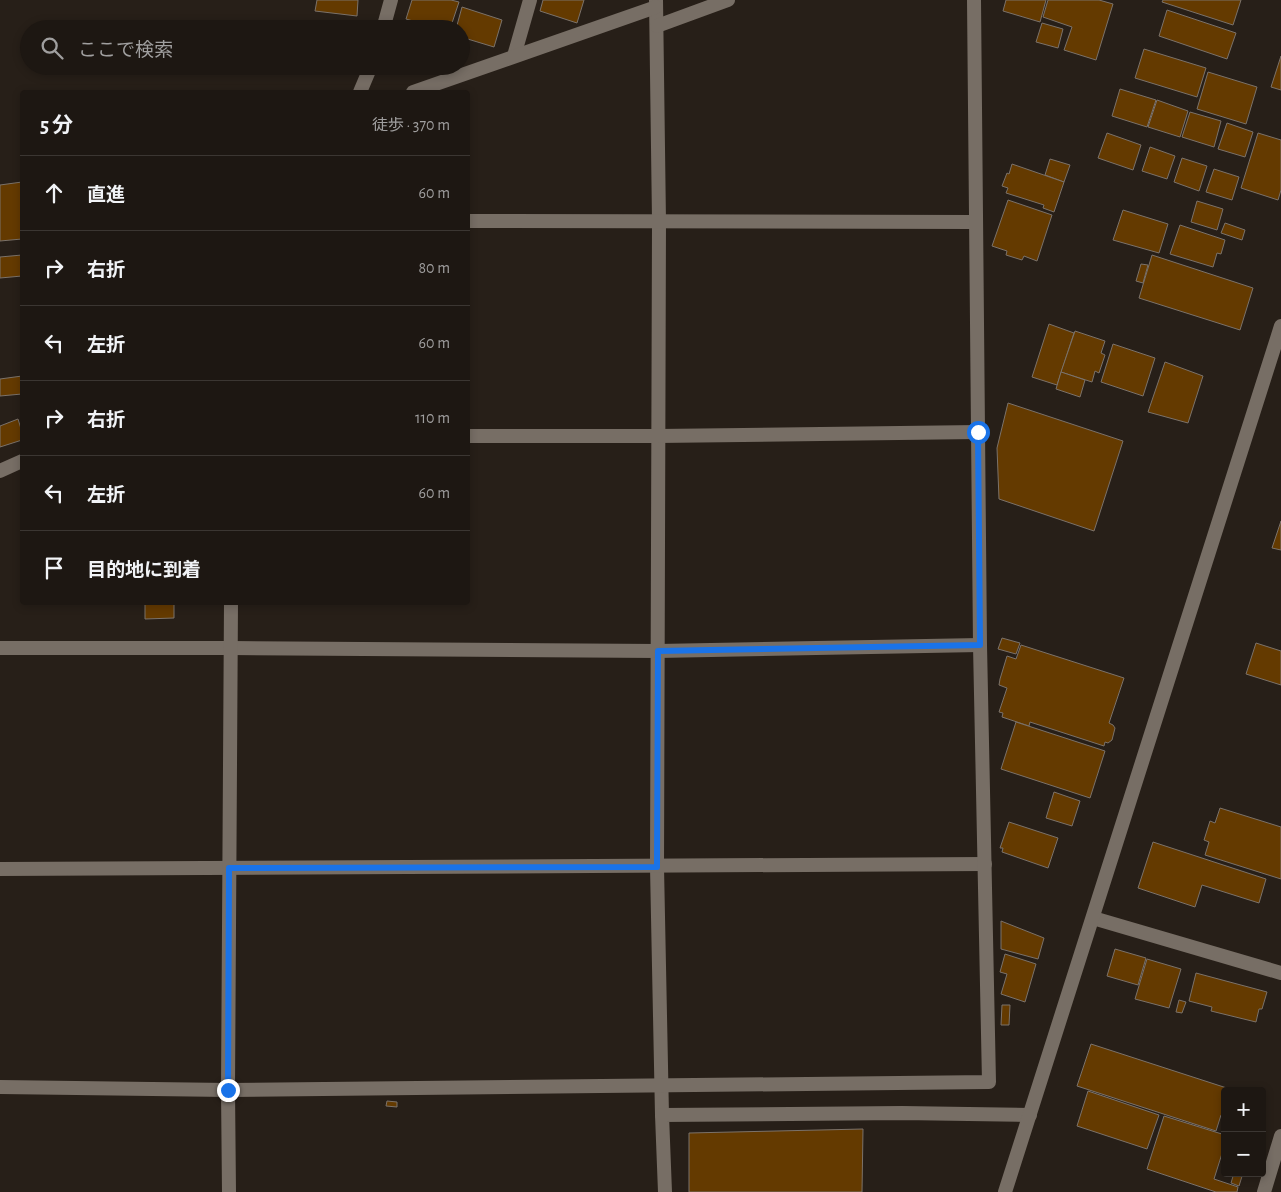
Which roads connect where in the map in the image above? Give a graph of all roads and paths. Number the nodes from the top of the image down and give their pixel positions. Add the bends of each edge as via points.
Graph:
1 (391, 0) edge
2 (530, 0) edge
3 (728, 0) edge
4 (974, 0) edge
5 (656, 4) edge
6 (385, 20) edge
7 (657, 26) junction
8 (514, 56) junction
9 (470, 72) edge
10 (367, 75) edge
11 (461, 75) edge
12 (361, 90) edge
13 (419, 90) edge
14 (470, 220) edge
15 (659, 221) junction
16 (976, 222) junction
17 (1281, 326) edge
18 (978, 432) junction
19 (470, 436) edge
20 (658, 436) junction
21 (20, 462) edge
22 (0, 471) edge
23 (231, 605) edge
24 (980, 645) junction
25 (0, 648) edge
26 (231, 648) junction
27 (658, 651) junction
28 (985, 864) junction
29 (657, 867) junction
30 (229, 868) junction
31 (0, 869) edge
32 (1094, 918) junction
33 (1281, 973) edge
34 (662, 1086) junction
35 (0, 1087) edge
36 (228, 1090) junction
37 (662, 1114) junction
38 (1030, 1115) junction
39 (1281, 1136) edge
40 (229, 1192) edge
41 (665, 1192) edge
42 (1005, 1192) edge
43 (1264, 1192) edge

1 - 6 street
2 - 8 street
3 - 7 street
4 - 16 street
5 - 7 street
5 - 8 street
7 - 15 street
8 - 9 street
10 - 12 street
11 - 13 street
14 - 15 street
15 - 16 street
15 - 20 street
16 - 18 street
17 - 32 street
18 - 20 street
18 - 24 street
19 - 20 street
20 - 27 street
21 - 22 street
23 - 26 street
24 - 27 street
24 - 28 street
25 - 26 street
26 - 27 street
26 - 30 street
27 - 29 street
28 - 29 street
28 - 34 street via 990,1082
29 - 30 street
29 - 34 street
30 - 31 street
30 - 36 street
32 - 33 street
32 - 38 street
34 - 36 street
34 - 37 street
35 - 36 street
36 - 40 street
37 - 38 street via 902,1112
37 - 41 street
38 - 42 street
39 - 43 street

